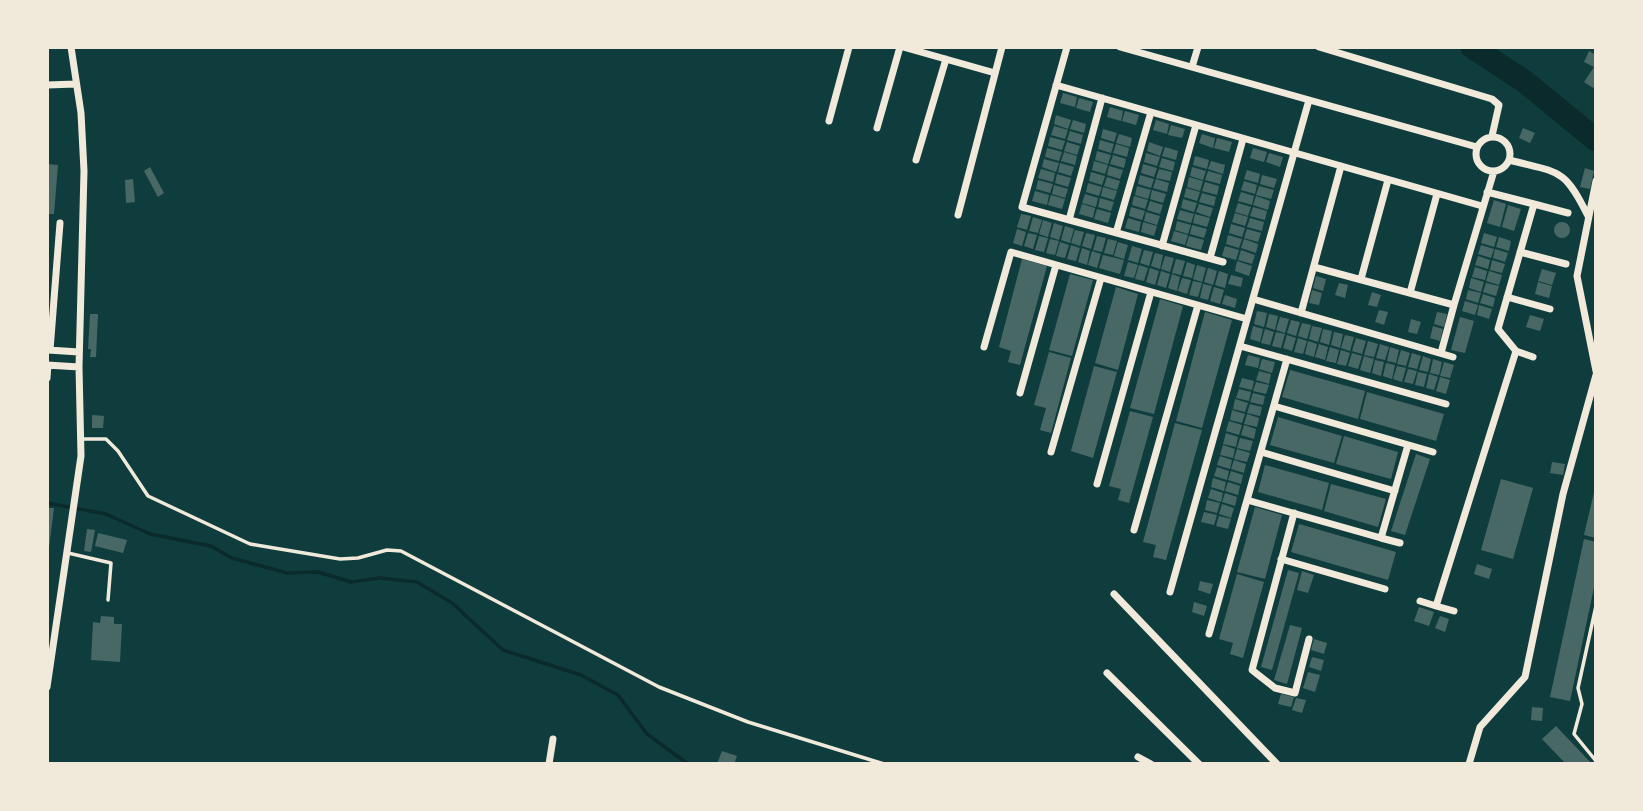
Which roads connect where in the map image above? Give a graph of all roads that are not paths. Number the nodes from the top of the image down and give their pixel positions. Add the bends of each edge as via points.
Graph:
1 (71, 47) edge
2 (849, 47) edge
3 (902, 47) edge
4 (1002, 47) edge
5 (1067, 47) edge
6 (1120, 47) edge
7 (1198, 47) edge
8 (1319, 47) edge
9 (946, 59) junction
10 (1192, 67) junction
11 (995, 73) junction
12 (47, 85) edge
13 (1056, 85) junction
14 (77, 86) junction
15 (1102, 98) junction
16 (1309, 100) junction
17 (1151, 112) junction
18 (829, 121) dead end
19 (1196, 125) junction
20 (877, 128) dead end
21 (1492, 136) junction
22 (1243, 139) junction
23 (1477, 147) junction
24 (1294, 153) junction
25 (916, 160) dead end
26 (1509, 160) junction
27 (1341, 166) junction
28 (1494, 171) junction
29 (1388, 180) junction
30 (1596, 181) edge
31 (1487, 192) junction
32 (1437, 194) junction
33 (1534, 204) junction
34 (1482, 206) junction
35 (1568, 213) dead end
36 (958, 215) dead end
37 (1588, 216) junction
38 (1069, 220) junction
39 (61, 223) dead end
40 (1116, 233) junction
41 (1163, 246) junction
42 (1520, 252) junction
43 (1210, 258) junction
44 (1223, 262) dead end
45 (1566, 264) dead end
46 (1056, 265) junction
47 (1314, 267) junction
48 (1101, 278) junction
49 (1361, 279) junction
50 (1151, 292) junction
51 (1409, 293) junction
52 (1507, 297) junction
53 (1253, 299) junction
54 (1198, 305) junction
55 (1454, 305) junction
56 (1550, 309) dead end
57 (1301, 313) junction
58 (1247, 319) junction
59 (984, 346) dead end
60 (1240, 346) junction
61 (48, 350) edge
62 (1516, 351) junction
63 (79, 352) junction
64 (1441, 353) junction
65 (1453, 357) dead end
66 (1533, 357) dead end
67 (1287, 359) junction
68 (48, 365) edge
69 (79, 368) junction
70 (1596, 373) edge
71 (47, 378) edge
72 (1020, 393) dead end
73 (1446, 404) dead end
74 (1274, 406) junction
75 (80, 440) junction
76 (1408, 445) junction
77 (1052, 452) dead end
78 (1261, 452) junction
79 (1433, 452) dead end
80 (1097, 484) dead end
81 (1395, 491) junction
82 (1247, 500) junction
83 (1294, 513) junction
84 (1134, 530) dead end
85 (1381, 538) junction
86 (1400, 543) dead end
87 (68, 553) junction
88 (1281, 559) junction
89 (1385, 589) dead end
90 (1170, 592) dead end
91 (1114, 594) dead end
92 (108, 600) dead end
93 (1420, 601) dead end
94 (1436, 606) junction
95 (1596, 606) edge
96 (1454, 611) dead end
97 (1209, 634) dead end
98 (1309, 639) dead end
99 (1107, 673) dead end
100 (47, 687) edge
101 (553, 739) dead end
102 (1138, 757) dead end
103 (1596, 761) edge
104 (549, 764) edge
105 (884, 764) edge
106 (1151, 764) edge
107 (1199, 764) edge
108 (1278, 764) edge
109 (1469, 764) edge

1 - 14 street
2 - 18 street
3 - 9 street
3 - 20 street
4 - 11 street
5 - 13 street
6 - 10 street
7 - 10 street
8 - 21 street via 1492,99 1499,114
9 - 11 street
9 - 25 street
10 - 16 street
11 - 36 street
12 - 14 street
13 - 15 street
13 - 38 street via 1022,207
14 - 63 street via 84,213
15 - 17 street
15 - 38 street
16 - 23 street
16 - 24 street
17 - 19 street
17 - 40 street
19 - 22 street
19 - 41 street
21 - 23 street
21 - 26 street via 1507,144
22 - 24 street
22 - 43 street
23 - 28 street via 1479,164
24 - 27 street
24 - 53 street
26 - 28 street
26 - 37 street via 1568,179
27 - 29 street
27 - 47 street
28 - 31 street
29 - 32 street
29 - 49 street
30 - 37 street
31 - 33 street
31 - 34 street
32 - 34 street
32 - 51 street
33 - 35 street
33 - 42 street
34 - 55 street
37 - 70 street via 1577,276
38 - 40 street
39 - 61 street
40 - 41 street
41 - 43 street
42 - 45 street
42 - 52 street
43 - 44 street
46 - 48 street
46 - 59 street via 1010,253
46 - 72 street
47 - 49 street
47 - 57 street
48 - 50 street
48 - 77 street
49 - 51 street
50 - 54 street
50 - 80 street
51 - 55 street
52 - 56 street
52 - 62 street via 1498,329
53 - 57 street
53 - 58 street
54 - 58 street
54 - 84 street
55 - 64 street
57 - 64 street
58 - 60 street
60 - 67 street
60 - 90 street
61 - 63 street
62 - 66 street
62 - 94 street
63 - 69 street
64 - 65 street
67 - 73 street
67 - 74 street
68 - 69 street
68 - 71 street
69 - 75 street
70 - 109 street via 1563,494 1525,677 1480,727
74 - 76 street
74 - 78 street
75 - 87 street
75 - 105 lane via 106,439 148,496 250,544 340,559 401,551 659,687 748,722
76 - 79 street
76 - 81 street
78 - 81 street
78 - 82 street
81 - 85 street
82 - 83 street
82 - 97 street
83 - 85 street
83 - 88 street
85 - 86 street
87 - 92 lane via 111,563
87 - 100 street
88 - 89 street
88 - 98 street via 1252,670 1275,688 1296,693
91 - 108 street
93 - 94 street
94 - 96 street
95 - 103 lane via 1578,688 1582,704 1574,734
99 - 107 street
101 - 104 street
102 - 106 street

